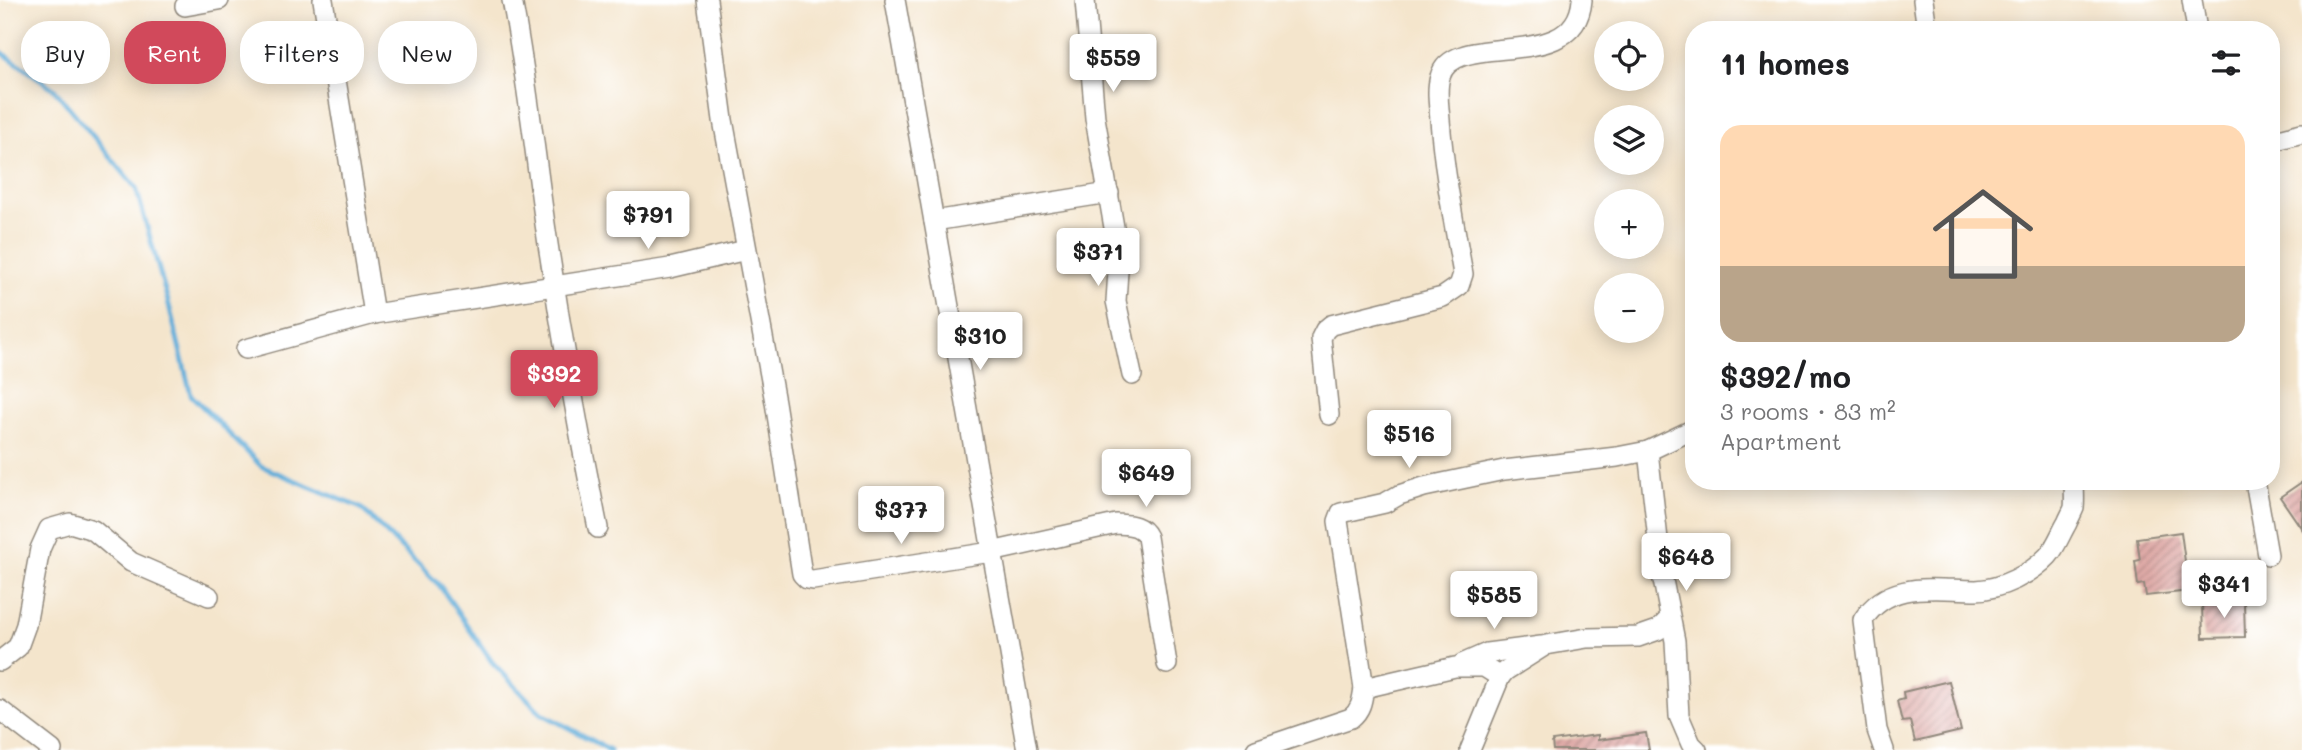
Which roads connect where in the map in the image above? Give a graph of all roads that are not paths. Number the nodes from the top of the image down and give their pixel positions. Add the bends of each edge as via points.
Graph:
1 (219, 0) edge
2 (323, 0) edge
3 (512, 0) edge
4 (706, 0) edge
5 (895, 0) edge
6 (1085, 0) edge
7 (1582, 0) edge
8 (1923, 0) edge
9 (2192, 0) edge
10 (185, 6) dead end
11 (1926, 21) edge
12 (2196, 21) edge
13 (2302, 133) edge
14 (2280, 139) edge
15 (1109, 193) junction
16 (934, 221) junction
17 (746, 250) junction
18 (556, 285) junction
19 (374, 314) junction
20 (246, 349) dead end
21 (1132, 375) dead end
22 (1329, 415) dead end
23 (1685, 433) edge
24 (1648, 451) junction
25 (2074, 490) edge
26 (2257, 490) edge
27 (598, 528) dead end
28 (991, 552) junction
29 (2268, 555) dead end
30 (209, 596) dead end
31 (1670, 618) junction
32 (1546, 645) junction
33 (0, 661) edge
34 (1167, 664) dead end
35 (1455, 667) junction
36 (1500, 677) junction
37 (1364, 688) junction
38 (0, 710) edge
39 (52, 750) edge
40 (1027, 750) edge
41 (1256, 750) edge
42 (1470, 750) edge
43 (1697, 750) edge
44 (1884, 750) edge

1 - 10 street
2 - 19 street
3 - 18 street
4 - 17 street
5 - 16 street
6 - 15 street via 1095,118
7 - 22 street via 1581,14 1562,36 1547,43 1462,55 1440,75 1443,155 1463,274 1459,286 1443,297 1325,330 1321,338
8 - 11 street
9 - 12 street
13 - 14 street
15 - 16 street
15 - 21 street via 1119,256 1116,301
16 - 28 street
17 - 18 street via 670,268
17 - 28 street via 802,574 813,580
18 - 19 street
18 - 27 street via 572,400
19 - 20 street
23 - 24 street
24 - 31 street
24 - 37 street via 1424,486 1385,503 1341,513 1338,521
25 - 44 street via 2074,508 2062,533 2049,555 2028,572 1978,590 1922,587 1871,607 1863,620 1877,730
26 - 29 street
28 - 34 street via 1116,524 1145,531
28 - 40 street
30 - 33 street via 131,562 93,530 70,523 49,529 40,549 18,647
31 - 32 street via 1658,630 1638,638 1587,638
31 - 43 street via 1679,716
32 - 35 street via 1487,653
32 - 36 street
35 - 36 street via 1484,667
35 - 37 street
36 - 42 street
37 - 41 street via 1361,704 1351,718
38 - 39 street

